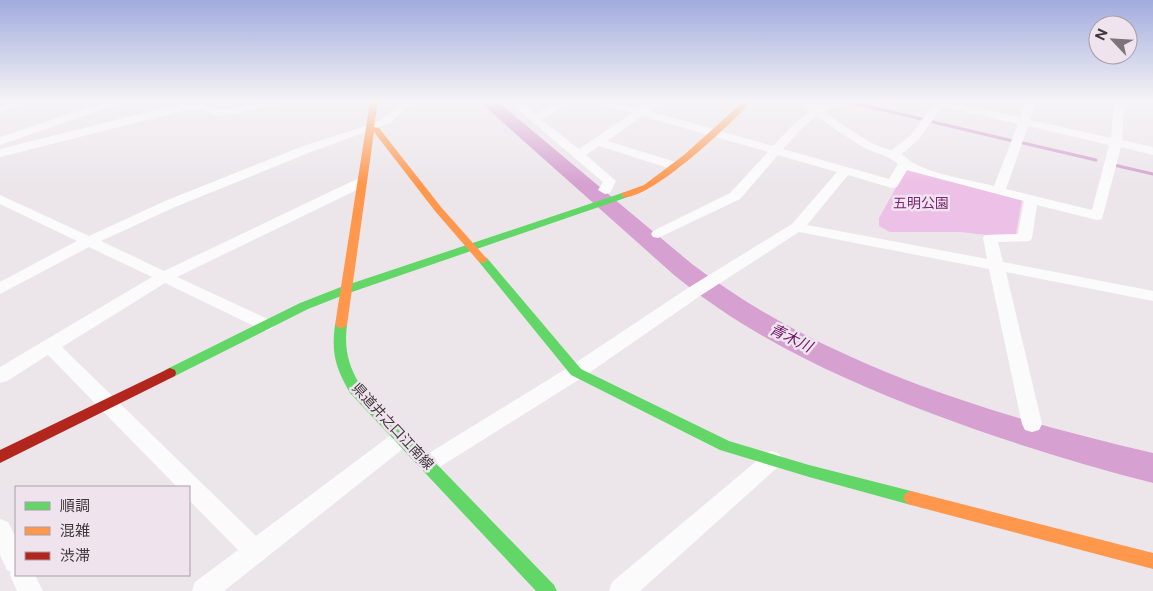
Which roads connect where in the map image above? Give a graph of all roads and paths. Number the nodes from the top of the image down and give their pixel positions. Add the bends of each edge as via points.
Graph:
1 (33, 130) edge
2 (94, 130) edge
3 (366, 130) edge
4 (370, 130) edge
5 (375, 130) edge
6 (549, 130) edge
7 (617, 130) edge
8 (702, 130) edge
9 (717, 130) edge
10 (797, 130) edge
11 (844, 130) edge
12 (920, 130) edge
13 (1021, 130) edge
14 (1062, 130) edge
15 (1117, 130) edge
16 (713, 133) junction
17 (0, 141) edge
18 (598, 142) junction
19 (1116, 142) junction
20 (776, 151) junction
21 (1153, 151) edge
22 (0, 153) edge
23 (579, 154) junction
24 (895, 154) junction
25 (904, 164) junction
26 (675, 166) junction
27 (845, 171) junction
28 (362, 182) junction
29 (605, 190) dead end
30 (998, 191) junction
31 (0, 199) edge
32 (1030, 199) junction
33 (797, 227) junction
34 (658, 234) dead end
35 (89, 241) junction
36 (473, 248) junction
37 (996, 266) junction
38 (164, 276) junction
39 (0, 289) edge
40 (345, 290) junction
41 (1153, 296) edge
42 (266, 325) junction
43 (50, 346) junction
44 (576, 372) junction
45 (0, 376) edge
46 (107, 403) junction
47 (1032, 424) dead end
48 (402, 438) junction
49 (0, 457) edge
50 (772, 460) junction
51 (428, 464) junction
52 (189, 486) edge
53 (190, 487) edge
54 (0, 530) edge
55 (255, 552) junction
56 (15, 560) edge
57 (1153, 561) edge
58 (23, 576) edge
59 (540, 588) edge
60 (31, 591) edge
61 (204, 591) edge
62 (621, 591) edge

1 - 17 street
2 - 22 street
3 - 35 street via 258,168
4 - 28 street, 県道井之口江南線
5 - 36 street
6 - 23 street
7 - 18 street
8 - 16 street
9 - 16 street
10 - 20 street
11 - 24 street via 882,152
12 - 24 street
13 - 30 street
14 - 19 street
15 - 19 street
16 - 20 street
16 - 26 street
18 - 23 street
18 - 26 street
19 - 21 street
19 - 32 street via 1097,216
20 - 27 street
20 - 34 street via 735,196
23 - 29 street via 610,181
24 - 25 street
25 - 27 street via 892,184
25 - 30 street
26 - 36 street via 647,188
27 - 33 street
28 - 38 street
28 - 40 street, 県道井之口江南線
30 - 32 street
31 - 35 street
32 - 37 street via 1025,238 990,238
33 - 37 street
33 - 44 street
35 - 38 street
35 - 39 street
36 - 40 street
36 - 44 street
37 - 41 street
37 - 47 street
38 - 42 street
38 - 43 street
40 - 42 street
40 - 48 street, 県道井之口江南線 via 338,349 345,372 355,388
42 - 46 street
43 - 45 street
43 - 46 street
44 - 50 street via 725,446
44 - 51 street
46 - 49 street
46 - 52 street
48 - 51 street, 県道井之口江南線
48 - 55 street
50 - 57 street
50 - 62 street
51 - 59 street, 県道井之口江南線
53 - 55 street
54 - 56 street
55 - 61 street
58 - 60 street

